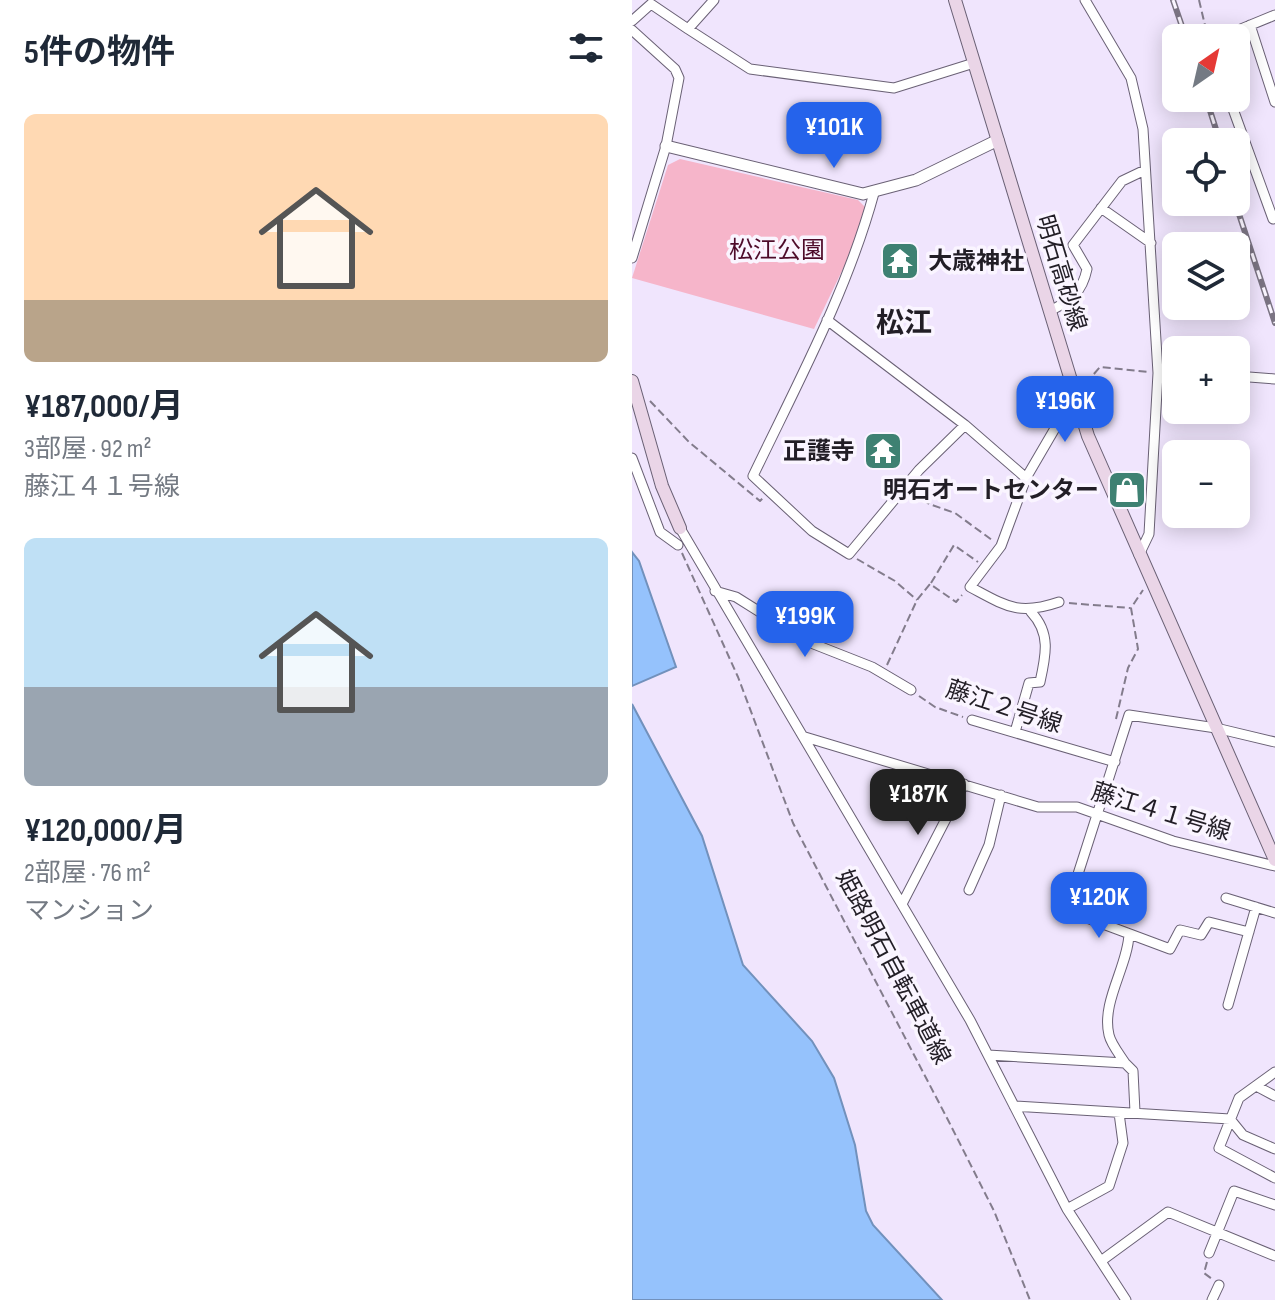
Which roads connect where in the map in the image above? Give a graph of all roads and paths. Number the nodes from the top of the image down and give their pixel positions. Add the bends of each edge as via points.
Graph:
1 (714, 0) edge
2 (955, 0) edge
3 (1085, 0) edge
4 (1199, 0) edge
5 (1275, 15) edge
6 (632, 21) edge
7 (1205, 24) edge
8 (1250, 25) joint
9 (688, 29) junction
10 (632, 30) edge
11 (974, 63) junction
12 (1275, 102) edge
13 (1234, 112) edge
14 (998, 140) junction
15 (666, 146) junction
16 (1145, 170) junction
17 (874, 193) junction
18 (1101, 208) junction
19 (1274, 221) edge
20 (1151, 243) junction
21 (632, 258) edge
22 (1050, 311) junction
23 (827, 320) junction
24 (1158, 373) junction
25 (1162, 373) edge
26 (1250, 377) edge
27 (1275, 379) edge
28 (632, 381) edge
29 (1075, 394) junction
30 (649, 399) dead end
31 (965, 425) junction
32 (632, 458) edge
33 (1026, 478) junction
34 (905, 487) junction
35 (770, 492) junction
36 (680, 528) joint
37 (678, 545) joint
38 (1001, 546) junction
39 (849, 554) junction
40 (1139, 555) junction
41 (984, 566) junction
42 (930, 584) junction
43 (970, 587) junction
44 (715, 591) junction
45 (1140, 596) dead end
46 (917, 600) junction
47 (1059, 602) joint
48 (1131, 608) junction
49 (1031, 612) junction
50 (883, 674) junction
51 (911, 690) joint
52 (972, 720) joint
53 (1115, 728) dead end
54 (1216, 728) junction
55 (1015, 732) junction
56 (805, 737) junction
57 (1275, 742) edge
58 (1115, 762) junction
59 (964, 784) junction
60 (1001, 795) junction
61 (1099, 814) junction
62 (1275, 863) edge
63 (969, 890) dead end
64 (1226, 898) dead end
65 (902, 904) junction
66 (1256, 907) junction
67 (1275, 913) edge
68 (1249, 932) junction
69 (1129, 934) junction
70 (1228, 1005) dead end
71 (988, 1055) junction
72 (1125, 1063) junction
73 (1275, 1072) edge
74 (1258, 1087) junction
75 (1275, 1096) edge
76 (1014, 1106) junction
77 (1135, 1112) junction
78 (1119, 1113) junction
79 (1230, 1119) junction
80 (1275, 1149) edge
81 (1275, 1178) edge
82 (1275, 1205) edge
83 (1067, 1209) junction
84 (1216, 1233) junction
85 (1209, 1253) joint
86 (1275, 1256) edge
87 (1101, 1261) junction
88 (1219, 1285) joint
89 (1030, 1300) edge
90 (1126, 1300) edge
91 (1212, 1300) edge

1 - 9 street
2 - 11 main road, 明石高砂線
3 - 16 street via 1131,78 1140,105
4 - 7 path
5 - 8 street
6 - 9 street via 651,4
8 - 12 street
9 - 11 street via 750,69 894,88
10 - 15 street via 679,73
11 - 14 main road, 明石高砂線
13 - 19 street
14 - 17 street via 916,180
14 - 22 main road, 明石高砂線
15 - 17 street
15 - 21 street
16 - 18 street via 1122,181
16 - 20 street
17 - 23 street
18 - 20 street
18 - 22 street via 1073,245 1087,269 1084,284 1074,299
20 - 24 street
22 - 29 main road, 明石高砂線
23 - 31 street
23 - 35 street via 753,476
24 - 25 street
24 - 29 path via 1100,367
24 - 40 street via 1149,534
26 - 27 street
28 - 36 main road via 662,486
29 - 33 street
29 - 40 main road, 明石高砂線
30 - 35 path via 689,442 760,501
31 - 33 street
31 - 34 street
32 - 37 street via 660,532
33 - 38 street
34 - 38 path via 929,504 955,513
34 - 39 street
35 - 39 street via 812,531
36 - 44 street
37 - 89 path, 姫路明石自転車道線 via 738,677 793,823 968,1159
38 - 41 street
39 - 46 path
40 - 54 main road, 明石高砂線
41 - 42 path via 954,545
41 - 43 street
42 - 43 path via 956,602
42 - 46 path
43 - 49 street via 1009,608
44 - 50 street, 藤江２号線 via 736,597 806,641
44 - 56 street
45 - 48 path
46 - 50 path
47 - 48 path
47 - 49 street
48 - 53 path via 1138,649 1128,668
49 - 55 street via 1042,623 1047,649 1040,682 1029,683
50 - 51 street, 藤江２号線
51 - 52 path, 藤江２号線 via 935,707
52 - 55 street, 藤江２号線
54 - 57 street
54 - 58 street via 1129,715
54 - 62 main road, 明石高砂線
55 - 58 street, 藤江２号線
56 - 59 street, 藤江４１号線
56 - 65 street
58 - 61 street
59 - 60 street, 藤江４１号線
59 - 65 street
60 - 61 street, 藤江４１号線 via 1038,807 1077,807
60 - 63 street via 989,845
61 - 62 street, 藤江４１号線 via 1173,841
61 - 69 street via 1070,899 1071,912
64 - 66 street
65 - 71 street
66 - 67 street
66 - 68 street
68 - 69 street via 1209,922 1201,935 1180,930 1170,949
68 - 70 street
69 - 72 street via 1109,1034
71 - 72 street
71 - 76 street
72 - 77 street via 1133,1071
73 - 74 street
74 - 75 street
74 - 79 street via 1239,1098
76 - 78 street
76 - 83 street
77 - 78 street
77 - 79 street
78 - 83 street via 1123,1143 1109,1186
79 - 80 street via 1243,1135
79 - 81 street via 1219,1148
82 - 84 street via 1234,1191
83 - 87 street
84 - 85 street
84 - 86 street
84 - 87 street via 1168,1212
85 - 88 path via 1204,1273
87 - 90 street
88 - 91 street

